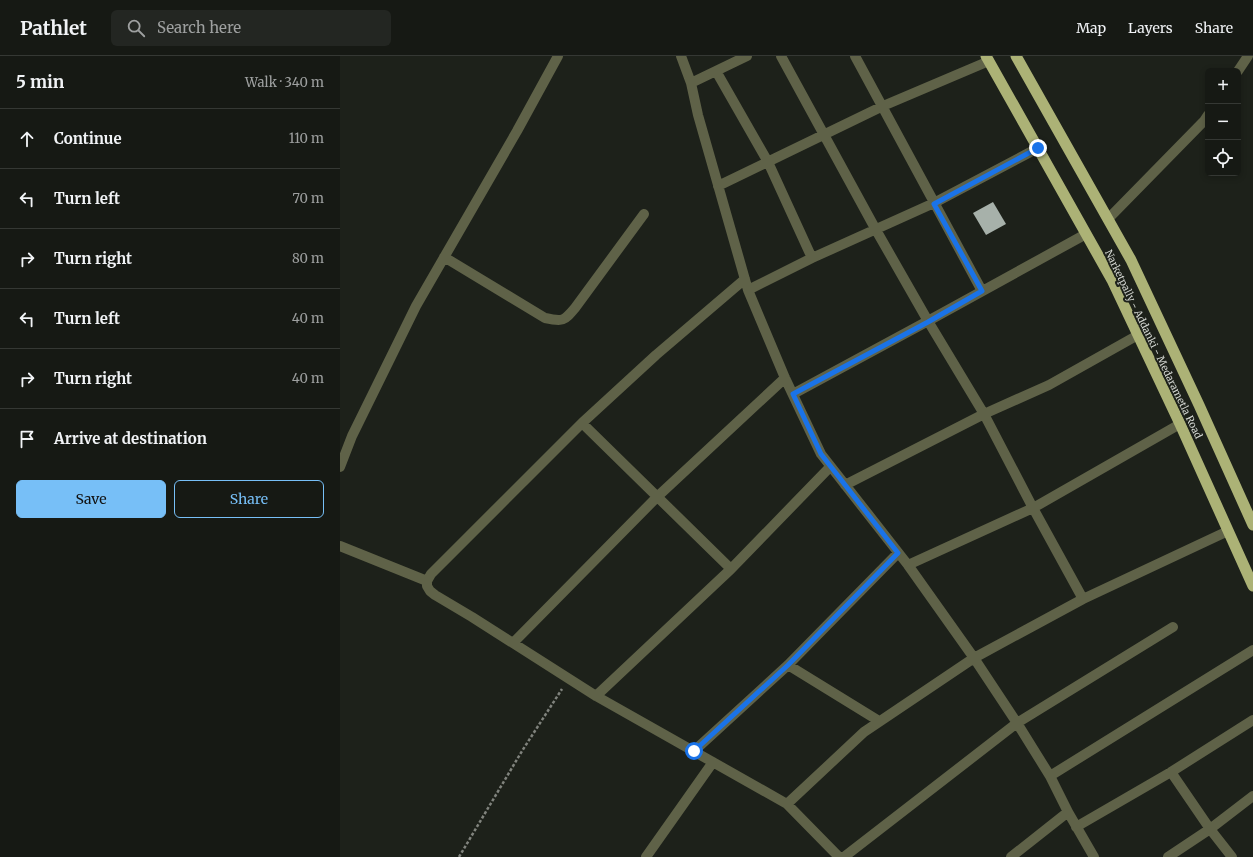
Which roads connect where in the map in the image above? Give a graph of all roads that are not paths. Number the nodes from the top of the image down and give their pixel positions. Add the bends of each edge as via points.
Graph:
1 (558, 56) edge
2 (681, 56) edge
3 (748, 56) edge
4 (781, 56) edge
5 (856, 56) edge
6 (1016, 56) edge
7 (1248, 56) edge
8 (988, 59) edge
9 (1240, 68) edge
10 (716, 72) junction
11 (691, 83) junction
12 (883, 106) junction
13 (1205, 119) edge
14 (824, 134) junction
15 (1038, 148) junction
16 (768, 162) junction
17 (718, 186) junction
18 (934, 204) junction
19 (644, 214) dead end
20 (1108, 219) junction
21 (876, 230) junction
22 (1086, 234) junction
23 (444, 257) junction
24 (812, 258) junction
25 (745, 279) junction
26 (748, 290) junction
27 (982, 291) junction
28 (928, 322) junction
29 (1138, 335) junction
30 (786, 378) junction
31 (793, 394) junction
32 (984, 414) junction
33 (582, 423) junction
34 (1180, 424) junction
35 (340, 467) edge
36 (830, 467) junction
37 (845, 485) junction
38 (657, 497) junction
39 (1033, 508) junction
40 (1253, 525) edge
41 (1228, 532) junction
42 (340, 546) edge
43 (898, 553) junction
44 (908, 565) junction
45 (731, 570) junction
46 (427, 581) junction
47 (1253, 586) edge
48 (1083, 599) junction
49 (1173, 627) dead end
50 (513, 643) junction
51 (1253, 650) edge
52 (974, 658) junction
53 (788, 665) junction
54 (596, 696) junction
55 (1253, 720) edge
56 (879, 721) junction
57 (1017, 723) junction
58 (694, 751) junction
59 (713, 762) junction
60 (1171, 772) junction
61 (1050, 776) junction
62 (1253, 796) edge
63 (787, 804) junction
64 (1068, 812) junction
65 (1076, 827) junction
66 (1210, 829) junction
67 (646, 857) edge
68 (839, 857) edge
69 (844, 857) edge
70 (1011, 857) edge
71 (1094, 857) edge
72 (1168, 857) edge
73 (1232, 857) edge

1 - 23 street
2 - 11 street
3 - 10 street
4 - 14 street
5 - 12 street
6 - 20 highway, Narketpally - Addanki - Medarametla Road
7 - 9 street
8 - 12 street
8 - 15 highway, Narketpally - Addanki - Medarametla Road
10 - 11 street
10 - 16 street
11 - 17 street
12 - 14 street
12 - 18 street
13 - 20 street
14 - 16 street
14 - 21 street
15 - 18 street
15 - 22 highway, Narketpally - Addanki - Medarametla Road
16 - 17 street
16 - 24 street
17 - 25 street
18 - 21 street
18 - 27 street
19 - 23 street via 567,318 558,321 545,318
20 - 40 highway, Narketpally - Addanki - Medarametla Road via 1134,266
21 - 24 street
21 - 28 street
22 - 27 street
22 - 29 highway, Narketpally - Addanki - Medarametla Road via 1112,280
23 - 35 street via 412,313 352,436
24 - 26 street
25 - 26 street
25 - 33 street
26 - 30 street
27 - 28 street
28 - 31 street
28 - 32 street
29 - 32 street via 1049,385
29 - 34 highway, Narketpally - Addanki - Medarametla Road
30 - 31 street
30 - 38 street
31 - 36 street via 821,454
32 - 37 street
32 - 39 street
33 - 38 street
33 - 46 street via 431,574
34 - 39 street
34 - 41 highway, Narketpally - Addanki - Medarametla Road
36 - 37 street
36 - 45 street
37 - 43 street
38 - 45 street
38 - 50 street
39 - 44 street
39 - 48 street
41 - 47 highway, Narketpally - Addanki - Medarametla Road
41 - 48 street
42 - 46 street
43 - 44 street
43 - 53 street
44 - 52 street
45 - 54 street
46 - 50 street via 427,586 436,596
48 - 52 street
49 - 57 street
50 - 54 street
51 - 61 street
52 - 56 street
52 - 57 street
53 - 56 street
53 - 58 street
54 - 58 street
55 - 60 street
56 - 63 street
57 - 61 street
57 - 69 street
58 - 59 street
59 - 63 street
59 - 67 street
60 - 65 street
60 - 66 street
61 - 64 street
62 - 66 street
63 - 68 street
64 - 65 street
64 - 70 street
65 - 71 street
66 - 72 street
66 - 73 street

